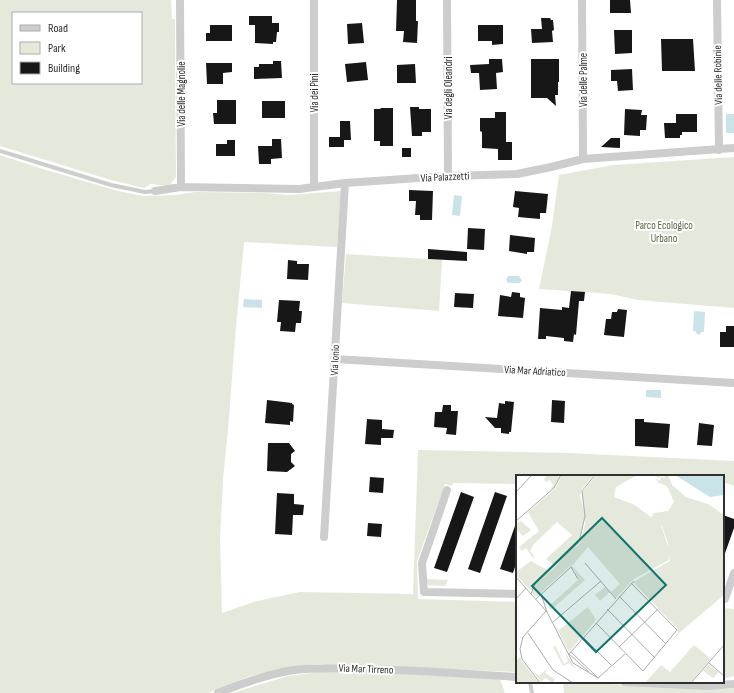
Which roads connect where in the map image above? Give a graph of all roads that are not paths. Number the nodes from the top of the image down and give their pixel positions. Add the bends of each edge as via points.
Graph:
1 (180, 0) edge
2 (314, 0) edge
3 (447, 0) edge
4 (582, 0) edge
5 (717, 0) edge
6 (734, 148) edge
7 (719, 150) junction
8 (0, 151) edge
9 (583, 159) junction
10 (448, 176) junction
11 (345, 183) junction
12 (314, 186) junction
13 (181, 187) junction
14 (155, 191) joint
15 (335, 359) junction
16 (734, 383) edge
17 (447, 490) dead end
18 (324, 537) dead end
19 (734, 573) edge
20 (516, 594) edge
21 (727, 599) edge
22 (516, 677) edge
23 (530, 683) edge
24 (646, 683) edge
25 (734, 684) edge
26 (218, 693) edge
27 (532, 693) edge

1 - 13 street, Via delle Magnolie
2 - 12 street, Via dei Pini
3 - 10 street, Via degli Oleandri
4 - 9 street, Via delle Palme
5 - 7 street, Via delle Robinie
6 - 7 street, Via Palazzetti
7 - 9 street, Via Palazzetti
8 - 14 lane via 111,185 145,192
9 - 10 street, Via Palazzetti via 517,174
10 - 11 street, Via Palazzetti
11 - 12 street, Via Palazzetti
11 - 15 street, Via Ionio
12 - 13 street, Via Palazzetti via 299,189
13 - 14 street, Via Palazzetti
15 - 16 street, Via Mar Adriatico
15 - 18 street, Via Ionio
17 - 20 street via 422,563 424,592
19 - 21 street
22 - 26 street, Via Mar Tirreno via 392,669 327,668 272,674
23 - 27 lane
24 - 25 street via 708,686

